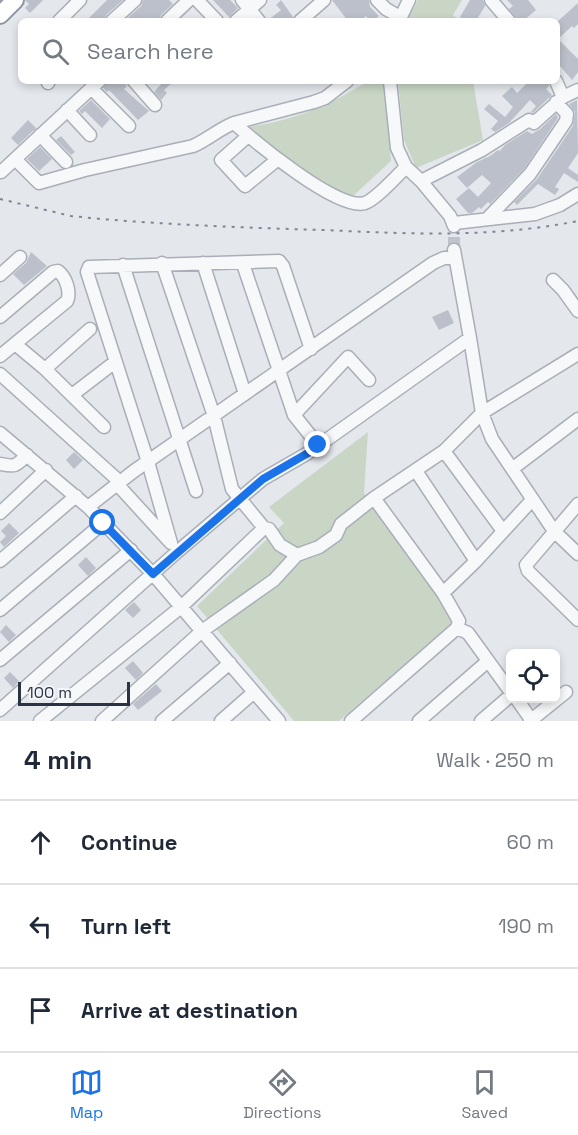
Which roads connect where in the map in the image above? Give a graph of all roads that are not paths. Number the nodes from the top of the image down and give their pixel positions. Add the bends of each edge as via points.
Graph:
1 (15, 0) edge
2 (80, 0) edge
3 (135, 0) edge
4 (189, 0) edge
5 (197, 0) edge
6 (260, 0) edge
7 (324, 0) edge
8 (378, 0) edge
9 (409, 0) edge
10 (492, 0) edge
11 (246, 4) edge
12 (0, 15) edge
13 (62, 18) edge
14 (115, 18) edge
15 (171, 18) edge
16 (214, 18) edge
17 (238, 18) edge
18 (257, 18) edge
19 (305, 18) edge
20 (399, 18) edge
21 (400, 18) edge
22 (507, 18) edge
23 (137, 84) edge
24 (343, 84) edge
25 (390, 84) edge
26 (556, 84) edge
27 (95, 85) edge
28 (578, 90) edge
29 (559, 99) junction
30 (155, 105) dead end
31 (68, 110) junction
32 (234, 123) junction
33 (129, 126) dead end
34 (40, 135) junction
35 (90, 135) dead end
36 (249, 136) junction
37 (15, 159) junction
38 (278, 159) junction
39 (66, 162) dead end
40 (406, 167) junction
41 (1, 172) edge
42 (421, 181) junction
43 (578, 194) edge
44 (487, 219) junction
45 (20, 257) dead end
46 (162, 263) junction
47 (203, 263) junction
48 (243, 264) junction
49 (123, 265) junction
50 (0, 276) edge
51 (553, 280) dead end
52 (577, 309) edge
53 (0, 317) edge
54 (90, 330) dead end
55 (470, 338) junction
56 (15, 344) junction
57 (311, 349) junction
58 (578, 354) edge
59 (0, 356) edge
60 (116, 362) junction
61 (45, 369) junction
62 (278, 372) junction
63 (0, 374) edge
64 (369, 380) dead end
65 (245, 394) junction
66 (72, 395) junction
67 (482, 413) junction
68 (294, 415) junction
69 (214, 416) junction
70 (578, 419) edge
71 (105, 427) dead end
72 (0, 433) edge
73 (180, 440) junction
74 (318, 445) junction
75 (444, 451) junction
76 (27, 455) junction
77 (148, 462) junction
78 (0, 464) edge
79 (512, 469) junction
80 (46, 470) junction
81 (416, 471) junction
82 (118, 483) junction
83 (196, 491) dead end
84 (76, 496) junction
85 (239, 498) junction
86 (374, 498) junction
87 (532, 500) junction
88 (578, 504) edge
89 (88, 507) junction
90 (0, 513) edge
91 (103, 523) junction
92 (264, 528) junction
93 (503, 531) junction
94 (554, 531) junction
95 (174, 547) junction
96 (131, 550) junction
97 (578, 554) edge
98 (297, 555) junction
99 (0, 561) edge
100 (476, 561) junction
101 (153, 574) junction
102 (442, 593) junction
103 (181, 607) junction
104 (0, 610) edge
105 (578, 620) edge
106 (457, 628) junction
107 (202, 631) junction
108 (0, 660) edge
109 (488, 661) junction
110 (230, 663) junction
111 (506, 686) edge
112 (254, 692) junction
113 (566, 692) dead end
114 (506, 699) edge
115 (519, 703) edge
116 (0, 710) edge
117 (40, 721) edge
118 (102, 721) edge
119 (162, 721) edge
120 (221, 721) edge
121 (279, 721) edge
122 (351, 721) edge
123 (419, 721) edge
124 (481, 721) edge
125 (531, 721) edge

1 - 12 highway
2 - 13 street
3 - 14 street
4 - 15 street
5 - 16 street
6 - 11 street
7 - 19 street
8 - 20 street
9 - 21 street
10 - 22 street
11 - 17 street
11 - 18 street
23 - 30 street
24 - 32 street via 314,102
25 - 40 street via 397,148
26 - 29 street
27 - 31 street
27 - 33 street
28 - 29 street
29 - 42 street via 534,123 528,120
29 - 44 street via 567,114 566,121 530,174
31 - 34 street
31 - 35 street
32 - 36 street
32 - 37 street via 193,146 39,183
34 - 37 street
34 - 39 street
36 - 38 street
36 - 38 street via 221,160 245,186
37 - 41 street
38 - 40 street via 299,176 356,204 369,201
40 - 42 street
42 - 44 street via 454,224
43 - 44 street via 535,214
45 - 50 street
46 - 47 street
46 - 49 street
46 - 69 street
47 - 48 street
47 - 65 street
48 - 57 street via 281,263
48 - 62 street
49 - 60 street via 92,266 87,272
49 - 73 street
51 - 52 street
53 - 56 street via 52,272 58,271 64,277 69,299
54 - 61 street
55 - 57 street via 454,253 434,262
55 - 67 street
55 - 74 street
56 - 59 street
56 - 61 street
57 - 62 street
58 - 67 street
60 - 66 street
60 - 77 street
61 - 66 street
62 - 65 street
62 - 68 street
63 - 82 street
64 - 68 street via 348,357
65 - 69 street
66 - 71 street
67 - 75 street
67 - 79 street via 492,439
68 - 74 street
69 - 73 street
69 - 85 street via 232,489
70 - 79 street
72 - 76 street
73 - 77 street
73 - 83 street
74 - 85 street
75 - 81 street
75 - 93 street
76 - 78 street via 12,467
76 - 80 street
77 - 82 street
77 - 95 street
79 - 87 street
80 - 84 street
80 - 90 street
81 - 86 street
81 - 100 street
82 - 89 street
82 - 95 street
84 - 89 street
84 - 99 street
85 - 92 street
85 - 95 street
86 - 98 street via 341,524 336,535
86 - 102 street
87 - 93 street
87 - 94 street
88 - 94 street
89 - 91 street
91 - 96 street
91 - 104 street
92 - 98 street via 280,545
92 - 103 street
93 - 100 street
94 - 97 street
94 - 105 street via 526,565
95 - 101 street
96 - 101 street
96 - 108 street
98 - 107 street via 274,580
100 - 102 street
101 - 103 street
101 - 116 street
102 - 106 street via 459,621
103 - 107 street
103 - 117 street
106 - 109 street via 468,633
106 - 122 street
107 - 110 street
107 - 118 street
109 - 111 street
109 - 123 street
110 - 112 street
110 - 119 street
112 - 120 street
112 - 121 street
113 - 125 street
114 - 124 street
115 - 125 street

